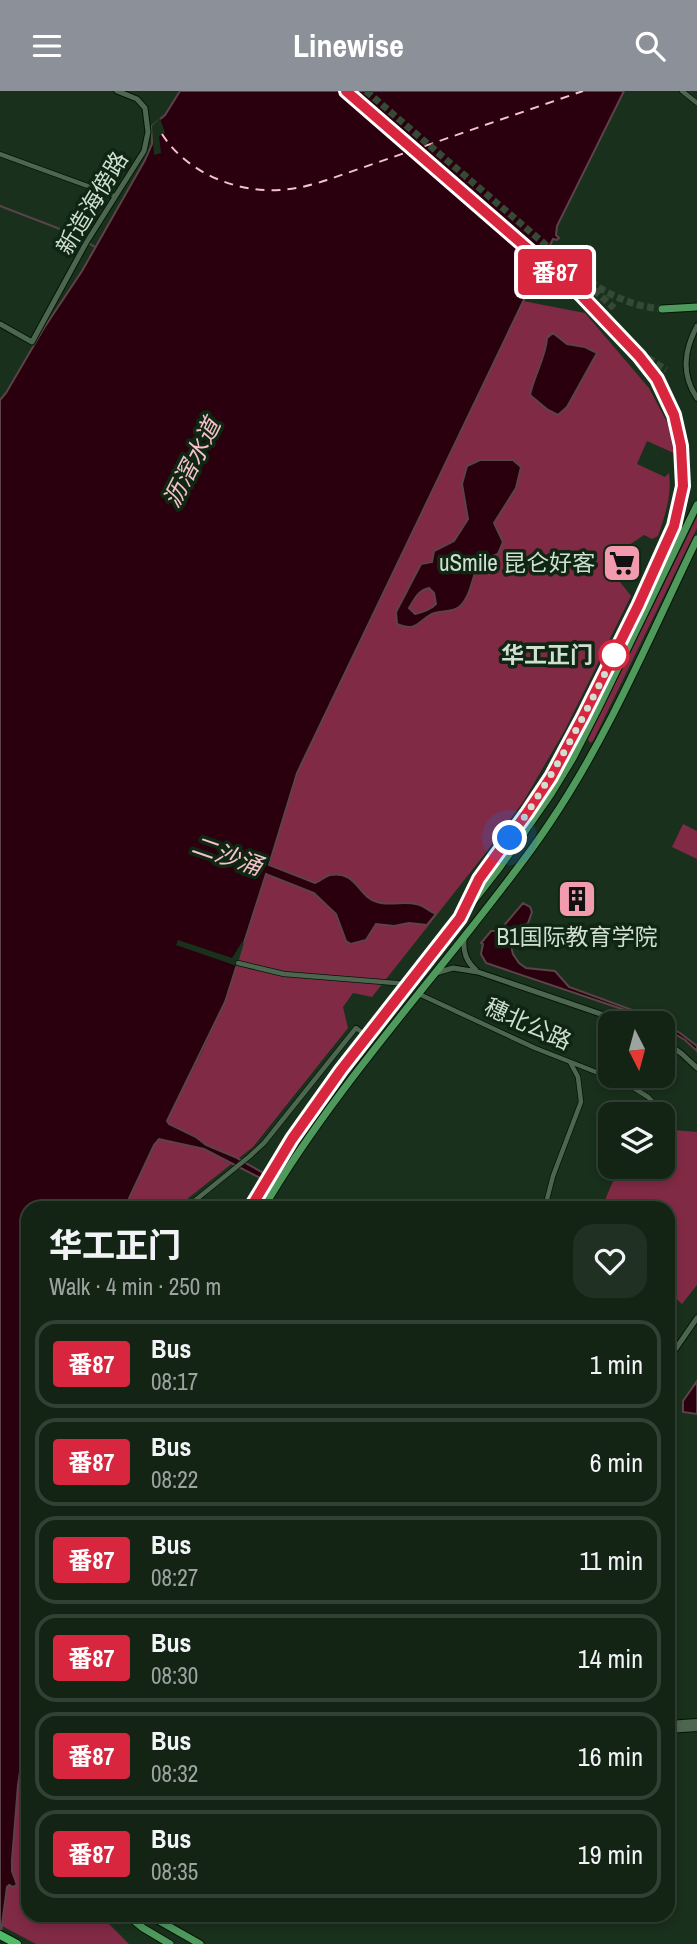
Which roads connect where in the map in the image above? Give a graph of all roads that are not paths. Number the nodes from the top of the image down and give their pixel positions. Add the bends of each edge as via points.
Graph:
1 (117, 91) edge
2 (682, 91) edge
3 (697, 103) edge
4 (0, 155) edge
5 (115, 197) junction
6 (697, 307) edge
7 (662, 309) tunnel mouth
8 (0, 324) edge
9 (697, 326) edge
10 (697, 398) edge
11 (697, 505) edge
12 (697, 539) edge
13 (638, 606) tunnel mouth
14 (582, 742) junction
15 (595, 748) junction
16 (523, 835) junction
17 (536, 844) junction
18 (460, 918) junction
19 (465, 935) junction
20 (238, 963) dead end
21 (478, 972) junction
22 (433, 975) junction
23 (408, 984) junction
24 (419, 994) junction
25 (598, 1013) edge
26 (367, 1036) junction
27 (676, 1050) edge
28 (570, 1062) junction
29 (697, 1068) edge
30 (653, 1102) edge
31 (194, 1201) edge
32 (255, 1201) edge
33 (268, 1201) edge
34 (546, 1201) edge
35 (697, 1318) edge
36 (675, 1350) edge
37 (697, 1722) edge
38 (675, 1724) edge
39 (697, 1727) edge
40 (675, 1729) edge
41 (135, 1922) edge
42 (161, 1922) edge
43 (0, 1935) edge
44 (17, 1944) edge
45 (170, 1944) edge
46 (200, 1944) edge

1 - 5 street, 新造海傍路 via 142,104 148,132 144,151
2 - 3 street
4 - 5 street
5 - 8 street, 新造海傍路 via 32,342
6 - 7 main road
9 - 10 street via 685,362
11 - 14 main road
12 - 15 main road
13 - 18 main road via 551,777 479,879
14 - 15 main road
14 - 16 main road
15 - 17 main road
16 - 17 main road via 534,833
16 - 18 main road
17 - 19 main road
18 - 23 main road
19 - 21 street via 465,955
19 - 22 main road
20 - 23 street via 284,974
21 - 22 street via 453,968
21 - 25 street
22 - 24 main road
23 - 26 main road
24 - 28 street, 穗北公路
24 - 33 main road via 302,1146
26 - 31 street via 356,1028 264,1143
26 - 32 main road via 292,1139
27 - 29 street
28 - 30 street, 穗北公路 via 629,1085
28 - 34 street via 578,1077 580,1107
35 - 36 street
37 - 38 main road
39 - 40 main road
41 - 45 main road
42 - 46 main road
43 - 44 highway

